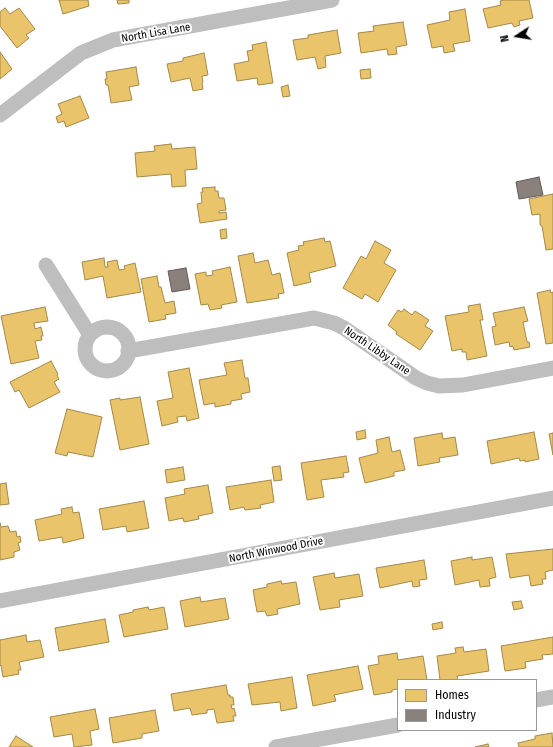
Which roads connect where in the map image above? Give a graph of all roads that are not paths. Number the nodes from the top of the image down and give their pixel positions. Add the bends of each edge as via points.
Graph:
1 (332, 0) edge
2 (0, 115) edge
3 (46, 265) dead end
4 (90, 335) junction
5 (128, 351) junction
6 (553, 368) edge
7 (553, 498) edge
8 (0, 601) edge
9 (553, 697) edge
10 (537, 700) edge
11 (397, 725) edge
12 (276, 747) edge

1 - 2 street, North Lisa Lane via 113,40 81,53
3 - 4 street
4 - 5 street via 101,328 115,329 125,337
4 - 5 street via 86,341 85,354 92,366 98,369 118,368 127,357
5 - 6 street, North Libby Lane via 314,318 344,328 416,378 439,386 463,385
7 - 8 street, North Winwood Drive
9 - 10 street
11 - 12 street

